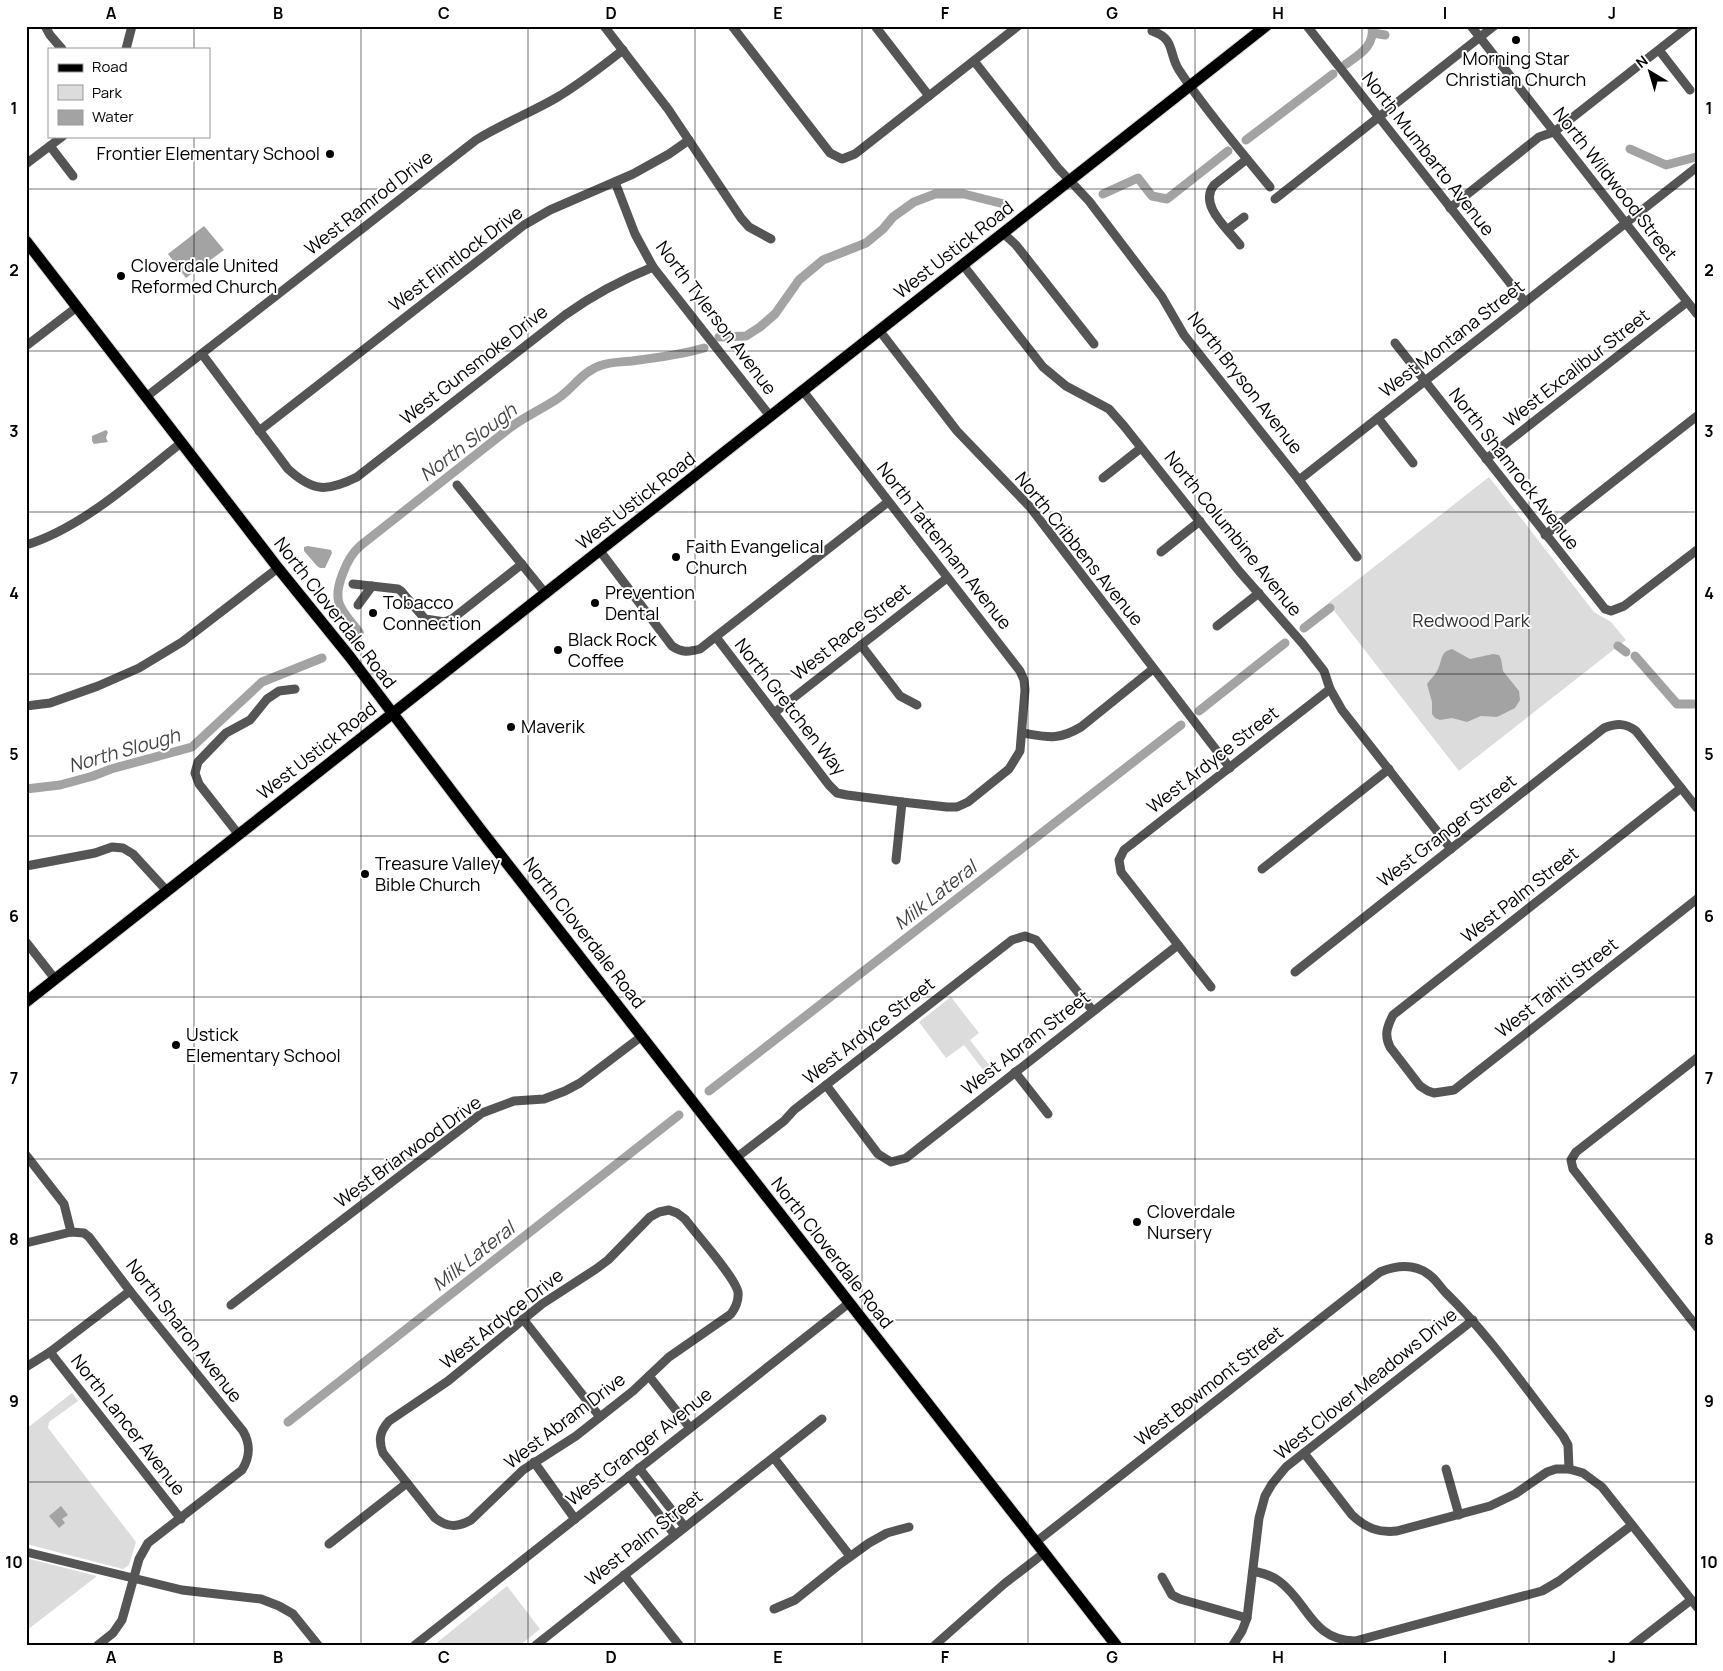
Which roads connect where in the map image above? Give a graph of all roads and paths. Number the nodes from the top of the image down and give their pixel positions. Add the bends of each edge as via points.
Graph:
1 (45, 26) edge
2 (132, 26) edge
3 (604, 26) edge
4 (732, 26) edge
5 (875, 26) edge
6 (1266, 26) edge
7 (1307, 26) edge
8 (1471, 26) edge
9 (1494, 26) edge
10 (1689, 26) edge
11 (1014, 27) edge
12 (1152, 32) dead end
13 (1479, 37) junction
14 (61, 48) edge
15 (126, 48) edge
16 (622, 50) junction
17 (1659, 50) junction
18 (974, 61) junction
19 (1190, 86) junction
20 (1690, 90) dead end
21 (929, 96) junction
22 (1378, 117) junction
23 (1554, 132) junction
24 (60, 138) edge
25 (689, 140) junction
26 (50, 146) junction
27 (1247, 159) junction
28 (26, 164) edge
29 (1697, 167) edge
30 (73, 176) dead end
31 (1070, 180) junction
32 (615, 182) junction
33 (1270, 187) dead end
34 (1275, 198) dead end
35 (1450, 208) junction
36 (1244, 217) dead end
37 (1625, 223) junction
38 (1228, 229) junction
39 (1003, 233) junction
40 (771, 239) dead end
41 (26, 241) edge
42 (1240, 245) dead end
43 (963, 265) junction
44 (653, 267) junction
45 (1525, 302) junction
46 (1687, 302) junction
47 (77, 307) junction
48 (1697, 314) edge
49 (879, 330) junction
50 (1395, 343) dead end
51 (1094, 344) dead end
52 (26, 346) edge
53 (202, 354) junction
54 (1425, 380) junction
55 (803, 392) junction
56 (146, 398) junction
57 (770, 416) junction
58 (1697, 416) edge
59 (1378, 418) junction
60 (259, 431) junction
61 (181, 443) junction
62 (1142, 448) junction
63 (1486, 459) junction
64 (1413, 463) dead end
65 (1103, 478) dead end
66 (1300, 480) junction
67 (457, 485) dead end
68 (888, 502) junction
69 (1200, 521) junction
70 (1545, 535) junction
71 (26, 545) edge
72 (1697, 550) edge
73 (600, 551) junction
74 (1161, 552) dead end
75 (1358, 557) dead end
76 (522, 564) junction
77 (278, 568) junction
78 (947, 578) junction
79 (352, 584) dead end
80 (372, 586) junction
81 (1259, 593) junction
82 (546, 594) junction
83 (358, 605) dead end
84 (1217, 626) dead end
85 (716, 637) junction
86 (861, 645) junction
87 (1153, 669) junction
88 (295, 689) dead end
89 (1330, 689) junction
90 (916, 704) dead end
91 (26, 706) edge
92 (774, 713) junction
93 (392, 714) junction
94 (1022, 734) junction
95 (1230, 768) junction
96 (1389, 769) junction
97 (1681, 788) junction
98 (902, 802) junction
99 (1697, 808) edge
100 (239, 835) junction
101 (1451, 849) junction
102 (896, 860) dead end
103 (26, 866) edge
104 (1262, 869) dead end
105 (167, 891) junction
106 (1697, 899) edge
107 (26, 942) edge
108 (1178, 944) junction
109 (1295, 972) dead end
110 (56, 979) junction
111 (1211, 987) dead end
112 (26, 1002) edge
113 (1093, 1011) junction
114 (642, 1036) junction
115 (1697, 1058) edge
116 (1015, 1072) junction
117 (826, 1085) junction
118 (1434, 1093) joint
119 (1048, 1114) dead end
120 (26, 1156) edge
121 (736, 1158) junction
122 (669, 1210) joint
123 (71, 1232) junction
124 (26, 1244) edge
125 (130, 1291) junction
126 (850, 1303) junction
127 (231, 1305) dead end
128 (522, 1319) junction
129 (1473, 1320) junction
130 (1697, 1327) edge
131 (50, 1352) junction
132 (26, 1367) edge
133 (649, 1376) junction
134 (600, 1417) junction
135 (822, 1419) dead end
136 (690, 1428) junction
137 (1304, 1454) junction
138 (774, 1458) junction
139 (534, 1462) junction
140 (639, 1468) junction
141 (1446, 1469) dead end
142 (1569, 1469) junction
143 (629, 1476) junction
144 (407, 1483) junction
145 (1459, 1515) junction
146 (181, 1518) junction
147 (575, 1518) junction
148 (1632, 1525) junction
149 (685, 1527) junction
150 (909, 1527) dead end
151 (675, 1535) junction
152 (1036, 1542) junction
153 (329, 1544) dead end
154 (26, 1552) edge
155 (1044, 1552) junction
156 (850, 1556) junction
157 (1253, 1571) junction
158 (624, 1575) junction
159 (133, 1577) junction
160 (1162, 1577) dead end
161 (1694, 1604) edge
162 (774, 1609) dead end
163 (1247, 1618) junction
164 (313, 1643) edge
165 (538, 1644) edge
166 (98, 1645) edge
167 (415, 1645) edge
168 (679, 1645) edge
169 (935, 1645) edge
170 (1116, 1645) edge
171 (1233, 1645) edge
172 (1633, 1645) edge

1 - 14 street
2 - 15 street
3 - 16 street
4 - 21 street via 830,153 842,159 855,154
5 - 21 street
6 - 19 main road, West Ustick Road
7 - 22 street, North Mumbarto Avenue
8 - 13 street, North Wildwood Street
9 - 13 street
10 - 17 street
11 - 18 street
12 - 19 street via 1165,37 1171,45 1177,67
13 - 22 street
13 - 23 street, North Wildwood Street
16 - 25 street
16 - 53 street, West Ramrod Drive via 585,80 476,140
17 - 20 street
17 - 23 street
18 - 21 street
18 - 31 street, North Bryson Avenue
19 - 27 street
19 - 31 main road, West Ustick Road
22 - 34 street
22 - 35 street, North Mumbarto Avenue
23 - 35 street via 1539,137
23 - 37 street, North Wildwood Street
24 - 26 street
25 - 32 street, West Flintlock Drive
25 - 40 street via 741,218 749,227
26 - 28 street
26 - 30 street
27 - 33 street
27 - 38 street via 1214,185 1208,197 1210,206
29 - 37 street, West Montana Street
31 - 39 main road, West Ustick Road
31 - 66 street, North Bryson Avenue via 1162,297 1184,335
32 - 44 street, North Tylerson Avenue via 635,234
32 - 60 street, West Flintlock Drive via 524,225
35 - 45 street, North Mumbarto Avenue
36 - 38 street
37 - 45 street, West Montana Street
37 - 46 street, North Wildwood Street
38 - 42 street
39 - 43 main road, West Ustick Road
39 - 51 street
41 - 47 main road, North Cloverdale Road
43 - 49 main road, West Ustick Road
43 - 62 street, North Columbine Avenue via 1043,367 1066,386 1108,409
44 - 57 street, North Tylerson Avenue
44 - 60 street, West Gunsmoke Drive via 588,299 357,477 338,486 318,488 301,481
45 - 54 street, West Montana Street
46 - 48 street, North Wildwood Street
46 - 63 street, West Excalibur Street
47 - 52 street
47 - 56 main road, North Cloverdale Road
49 - 55 main road, West Ustick Road
49 - 87 street, North Cribbens Avenue via 958,431 1030,507
50 - 54 street, North Shamrock Avenue
53 - 56 street, West Ramrod Drive
53 - 60 street
54 - 59 street, West Montana Street
54 - 63 street, North Shamrock Avenue
55 - 57 main road, West Ustick Road
55 - 68 street, North Tattenham Avenue
56 - 61 main road, North Cloverdale Road
57 - 73 main road, West Ustick Road
58 - 70 street
59 - 64 street
59 - 66 street, West Montana Street
61 - 71 street via 66,529
61 - 77 main road, North Cloverdale Road
62 - 65 street
62 - 69 street, North Columbine Avenue
63 - 70 street, North Shamrock Avenue
66 - 75 street, North Bryson Avenue
67 - 76 street
68 - 78 street, North Tattenham Avenue
68 - 85 street
69 - 74 street
69 - 81 street, North Columbine Avenue
70 - 72 street, North Shamrock Avenue via 1600,604 1610,611 1624,606
73 - 82 main road, West Ustick Road
73 - 85 street via 672,646 690,652
76 - 80 street via 445,622 425,619 398,589
76 - 82 street
77 - 91 street via 182,642 139,668 50,703
77 - 93 main road, North Cloverdale Road
78 - 86 street, West Race Street
78 - 94 street, North Tattenham Avenue via 1020,671 1025,690
79 - 80 street
80 - 83 street
81 - 84 street
81 - 89 street, North Columbine Avenue via 1324,671
82 - 93 main road, West Ustick Road
85 - 92 street, North Gretchen Way
86 - 90 street via 900,696
86 - 92 street, West Race Street
87 - 94 street via 1070,733 1059,737
87 - 95 street, North Cribbens Avenue
88 - 100 street via 279,690 267,699 250,720 226,733 198,762 199,784
89 - 95 street, West Ardyce Street
89 - 96 street, North Columbine Avenue via 1342,710
92 - 98 street, North Gretchen Way via 829,786 838,793
93 - 100 main road, West Ustick Road
93 - 114 main road, North Cloverdale Road
94 - 98 street, North Tattenham Avenue via 1020,751 1009,770 968,802 957,807
95 - 108 street, West Ardyce Street via 1124,850 1118,860 1121,872
96 - 101 street, North Columbine Avenue
96 - 104 street
97 - 99 street
97 - 101 street, West Granger Street via 1630,726 1623,724 1604,728
97 - 118 street, West Palm Street via 1393,1015 1386,1032 1390,1047 1420,1086
98 - 102 street
100 - 105 main road, West Ustick Road
101 - 109 street, West Granger Street
103 - 105 street via 112,847 123,848 133,854
105 - 110 main road, West Ustick Road
106 - 118 street, West Tahiti Street via 1454,1090
107 - 110 street
108 - 111 street
108 - 113 street, West Abram Street
110 - 112 main road, West Ustick Road
113 - 116 street, West Abram Street
113 - 117 street, West Ardyce Street via 1036,940 1025,936 1012,940
114 - 121 main road, North Cloverdale Road
114 - 127 street, West Briarwood Drive via 565,1091 544,1099 514,1101 482,1113
115 - 130 street via 1576,1152 1571,1160 1573,1169
116 - 117 street, West Abram Street via 906,1158 891,1162 878,1154
116 - 119 street
117 - 121 street, West Ardyce Street
120 - 123 street via 64,1204
121 - 126 main road, North Cloverdale Road
122 - 128 street, West Ardyce Drive via 650,1217 608,1260
122 - 133 street, West Abram Drive via 685,1219 735,1283 738,1299 731,1314 669,1357
123 - 124 street
123 - 125 street, North Sharon Avenue via 89,1236
125 - 131 street
125 - 146 street, North Sharon Avenue via 248,1439 247,1461 242,1470
126 - 136 street, West Granger Avenue
126 - 152 main road, North Cloverdale Road
128 - 134 street
128 - 144 street, West Ardyce Drive via 448,1382 383,1428 380,1436 383,1453
129 - 137 street, West Clover Meadows Drive
129 - 142 street via 1563,1436 1568,1445
129 - 152 street, West Bowmont Street via 1429,1274 1407,1266 1380,1272
131 - 132 street
131 - 146 street, North Lancer Avenue
133 - 134 street, West Abram Drive
133 - 136 street
134 - 139 street, West Abram Drive
135 - 138 street, West Palm Street
136 - 140 street, West Granger Avenue
137 - 145 street via 1352,1515 1372,1529 1397,1532
137 - 157 street, West Clover Meadows Drive via 1280,1474 1265,1496
138 - 149 street, West Palm Street
138 - 156 street
139 - 144 street, West Abram Drive via 462,1525 443,1524 435,1518
139 - 147 street
140 - 143 street, West Granger Avenue
140 - 149 street
141 - 145 street
142 - 145 street via 1547,1472 1501,1502
142 - 148 street via 1583,1473 1602,1487
143 - 147 street, West Granger Avenue
143 - 151 street
144 - 153 street
146 - 159 street via 148,1543
147 - 167 street, West Granger Avenue
148 - 157 street via 1542,1591 1355,1641 1328,1635 1316,1626 1279,1580
148 - 161 street
149 - 151 street, West Palm Street
150 - 156 street via 887,1533
151 - 158 street, West Palm Street
152 - 155 main road, North Cloverdale Road
154 - 159 street
155 - 169 street
155 - 170 main road, North Cloverdale Road
156 - 162 street via 795,1600
157 - 163 street, West Clover Meadows Drive
158 - 165 street, West Palm Street
158 - 168 street
159 - 164 street via 182,1590 270,1602 293,1614
159 - 166 street via 122,1620 113,1633
160 - 163 street via 1172,1595 1180,1599
161 - 172 street
163 - 171 street, West Clover Meadows Drive

